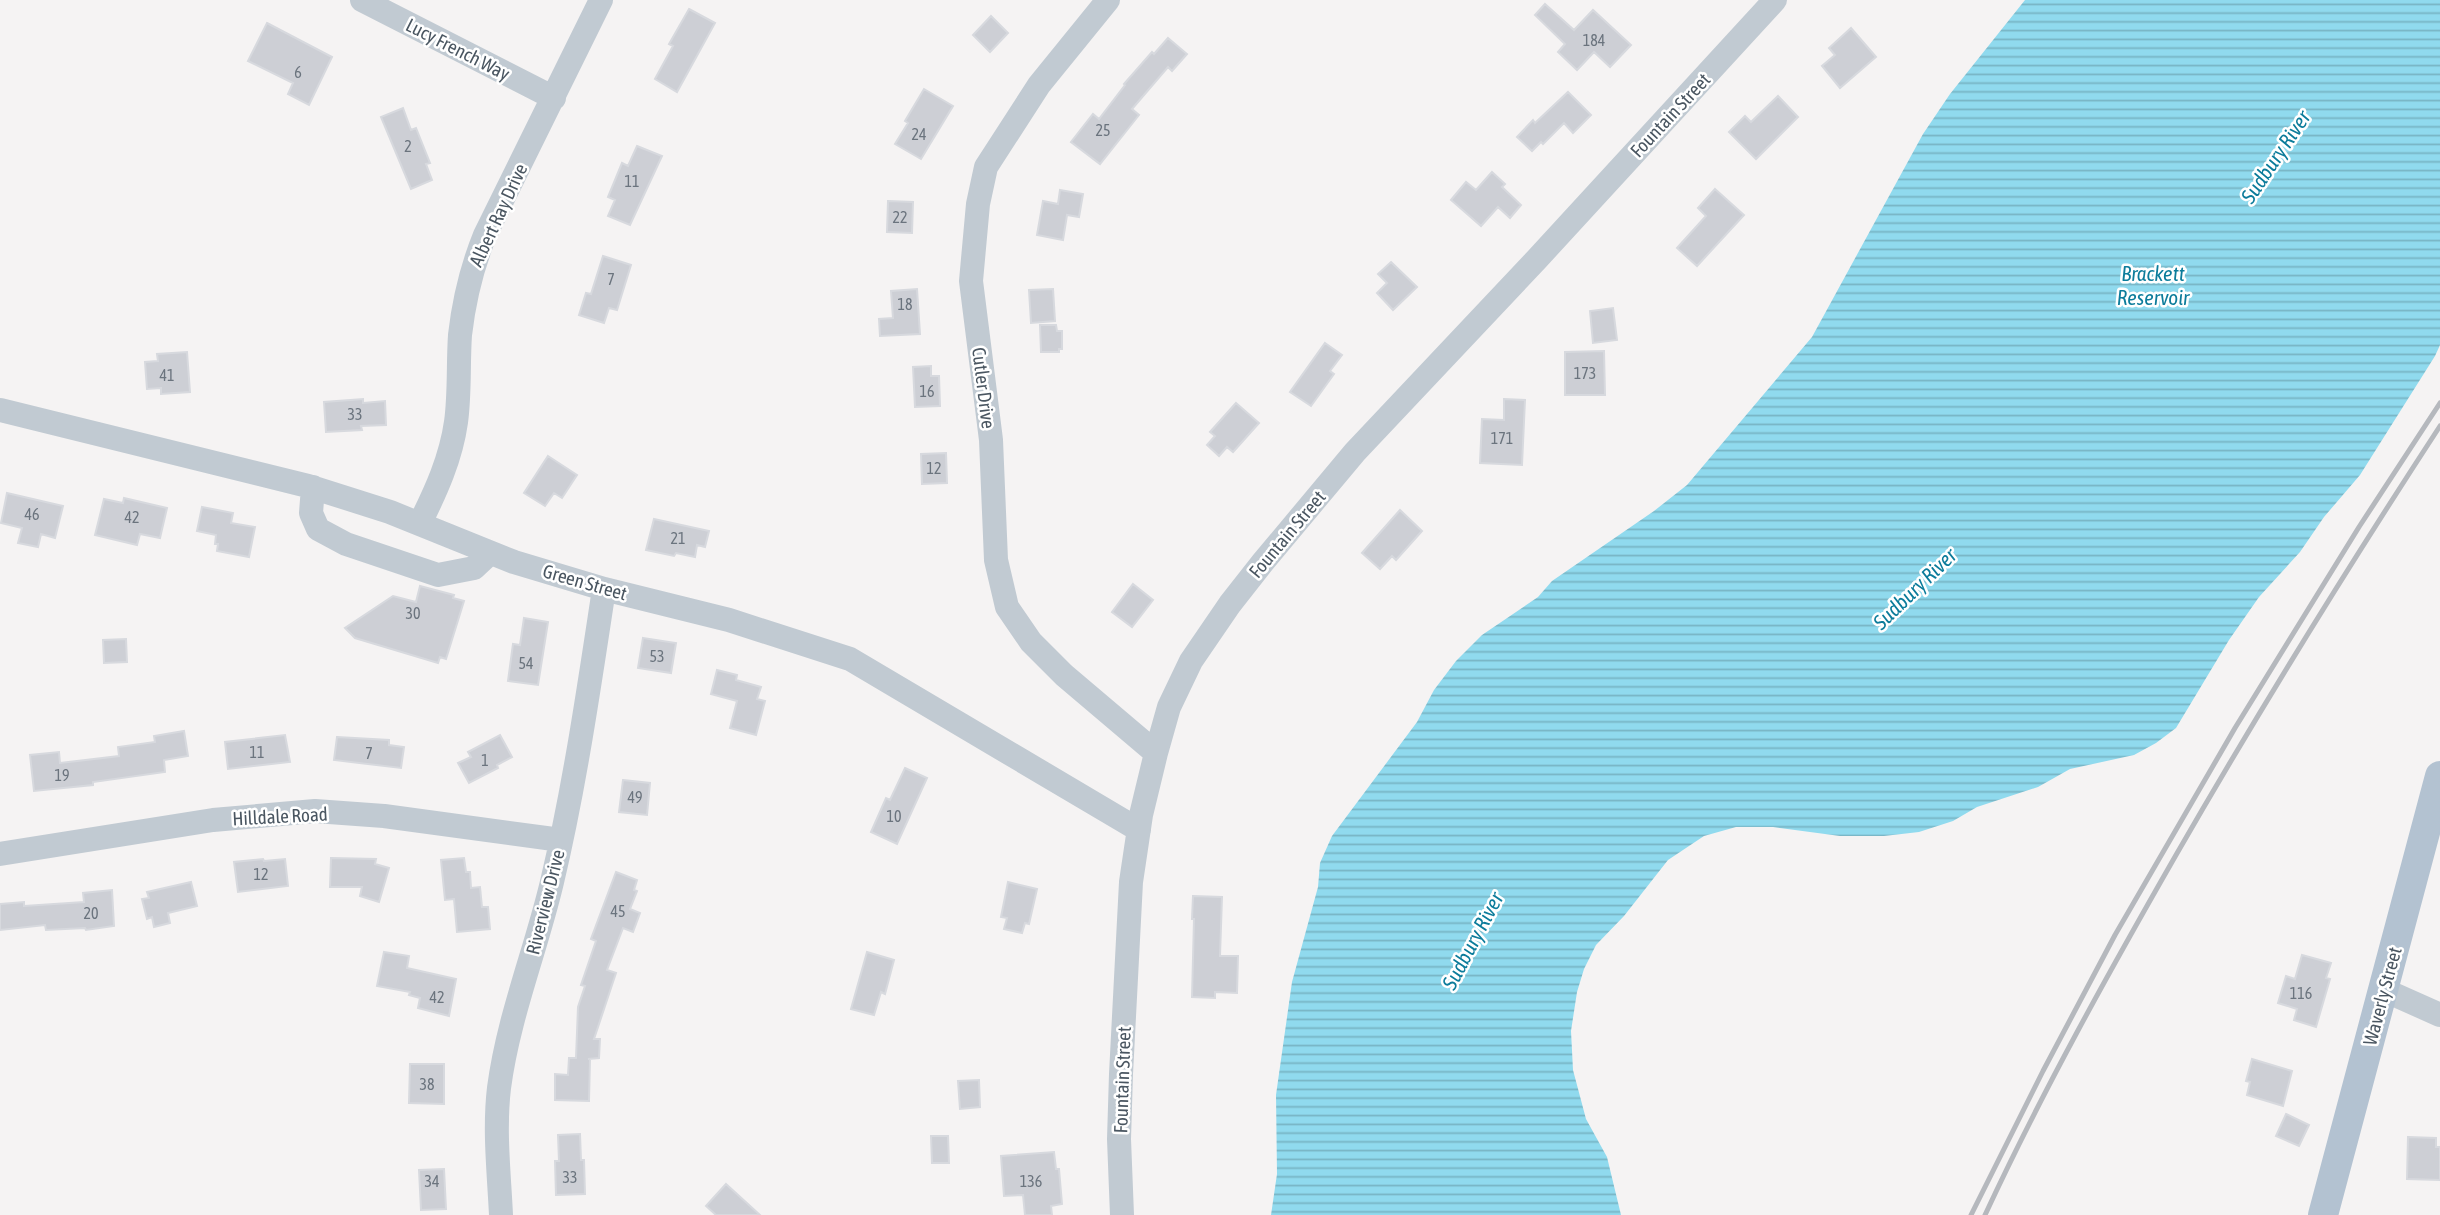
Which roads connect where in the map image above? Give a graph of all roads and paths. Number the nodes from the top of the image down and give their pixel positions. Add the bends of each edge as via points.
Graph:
1 (362, 0) edge
2 (601, 0) edge
3 (1108, 0) edge
4 (1775, 0) edge
5 (554, 98) junction
6 (0, 410) edge
7 (313, 487) junction
8 (420, 523) junction
9 (490, 553) junction
10 (604, 589) junction
11 (1156, 754) junction
12 (2440, 776) edge
13 (1139, 830) junction
14 (561, 840) junction
15 (0, 854) edge
16 (2384, 990) junction
17 (2440, 1015) edge
18 (501, 1215) edge
19 (1122, 1215) edge
20 (2323, 1215) edge

1 - 5 street, Lucy French Way
2 - 5 street, Albert Ray Drive
3 - 11 street, Cutler Drive via 1040,85 986,167 971,281 991,440 996,560 1007,607 1031,642 1064,676
4 - 11 street, Fountain Street via 1355,452 1263,562 1191,661 1169,707
5 - 8 street, Albert Ray Drive via 471,268 460,334 456,422 437,491
6 - 7 street, Green Street
7 - 8 street, Green Street
7 - 9 street via 311,513 317,529 384,559 438,575 474,568
8 - 9 street, Green Street
9 - 10 street, Green Street
10 - 13 street, Green Street via 729,620 850,659
10 - 14 street, Riverview Drive
11 - 13 street, Fountain Street
12 - 16 main road, Waverly Street
13 - 19 street, Fountain Street via 1131,882 1121,1074
14 - 15 street, Hilldale Road via 315,811 213,820
14 - 18 street, Riverview Drive via 499,1087
16 - 17 street
16 - 20 main road, Waverly Street

